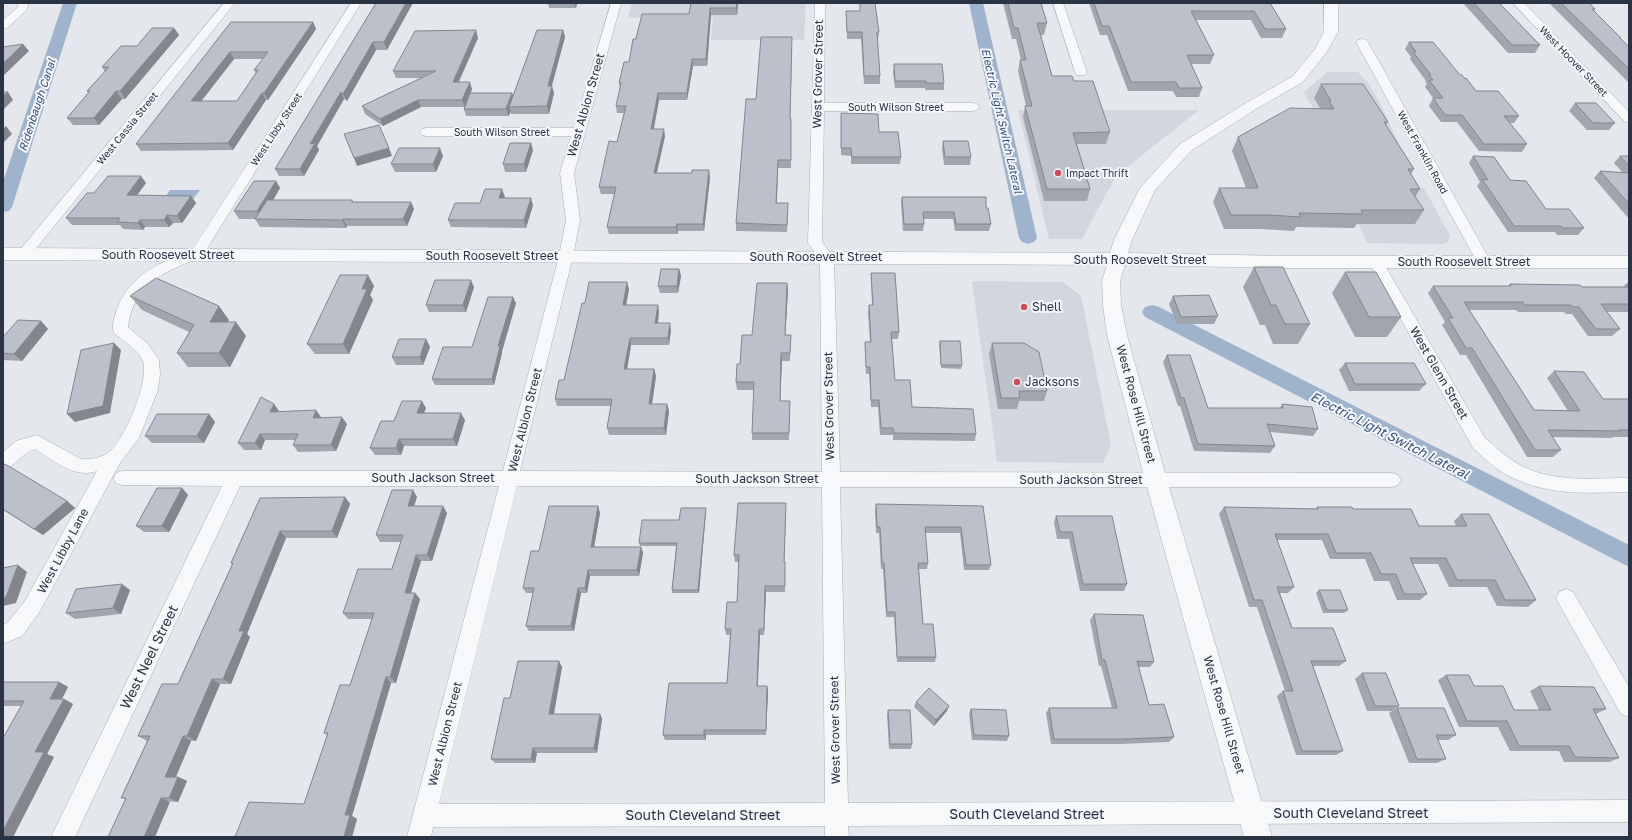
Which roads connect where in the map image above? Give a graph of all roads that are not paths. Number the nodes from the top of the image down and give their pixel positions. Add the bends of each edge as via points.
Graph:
1 (24, 3) edge
2 (230, 3) edge
3 (356, 3) edge
4 (616, 3) edge
5 (820, 3) edge
6 (1058, 3) edge
7 (1331, 3) edge
8 (1518, 3) edge
9 (3, 26) edge
10 (1362, 42) dead end
11 (1081, 72) dead end
12 (818, 107) junction
13 (973, 107) dead end
14 (1629, 119) edge
15 (426, 132) dead end
16 (578, 132) junction
17 (3, 254) edge
18 (24, 254) junction
19 (196, 255) junction
20 (566, 256) junction
21 (827, 258) junction
22 (1118, 259) junction
23 (1376, 262) junction
24 (1484, 262) junction
25 (1629, 262) edge
26 (114, 458) junction
27 (3, 463) edge
28 (122, 478) dead end
29 (235, 478) junction
30 (510, 479) junction
31 (831, 479) junction
32 (1156, 480) junction
33 (1392, 480) dead end
34 (1629, 485) edge
35 (1566, 598) dead end
36 (3, 635) edge
37 (1629, 707) edge
38 (1629, 811) edge
39 (1251, 813) junction
40 (836, 815) junction
41 (422, 827) edge
42 (63, 837) edge
43 (836, 837) edge
44 (1258, 837) edge

1 - 9 street via 22,9
2 - 18 street, West Cassia Street
3 - 19 street, West Libby Street
4 - 16 street, West Albion Street
5 - 12 street, West Grover Street
6 - 11 street
7 - 22 street, West Rose Hill Street via 1331,32 1321,50 1298,79 1186,147 1148,188 1123,240
8 - 14 street, West Hoover Street
10 - 24 street, West Franklin Road
12 - 13 street, South Wilson Street
12 - 21 street, West Grover Street via 815,243
15 - 16 street, South Wilson Street
16 - 20 street, West Albion Street via 566,173 573,220
17 - 18 street, South Roosevelt Street
18 - 19 street, South Roosevelt Street
19 - 20 street, South Roosevelt Street
19 - 26 street, West Libby Lane via 169,264 145,280 126,305 120,318 120,329 142,348 151,360 152,374 150,390 133,433
20 - 21 street, South Roosevelt Street
20 - 30 street, West Albion Street
21 - 22 street, South Roosevelt Street
21 - 31 street, West Grover Street
22 - 23 street, South Roosevelt Street
22 - 32 street, West Rose Hill Street via 1111,281 1117,335
23 - 24 street, South Roosevelt Street
23 - 34 street, West Glenn Street via 1479,443 1495,459 1536,481 1560,486
24 - 25 street, South Roosevelt Street
26 - 27 street via 89,467 78,466 37,442 22,446
26 - 36 street, West Libby Lane via 32,607 15,629
28 - 29 street, South Jackson Street
29 - 30 street, South Jackson Street
29 - 42 street, West Neel Street
30 - 31 street, South Jackson Street
30 - 41 street, West Albion Street
31 - 32 street, South Jackson Street
31 - 40 street, West Grover Street
32 - 33 street, South Jackson Street
32 - 39 street, West Rose Hill Street
35 - 37 street
38 - 39 street, South Cleveland Street
39 - 40 street, South Cleveland Street
39 - 44 street, West Rose Hill Street
40 - 41 street, South Cleveland Street
40 - 43 street, West Grover Street

